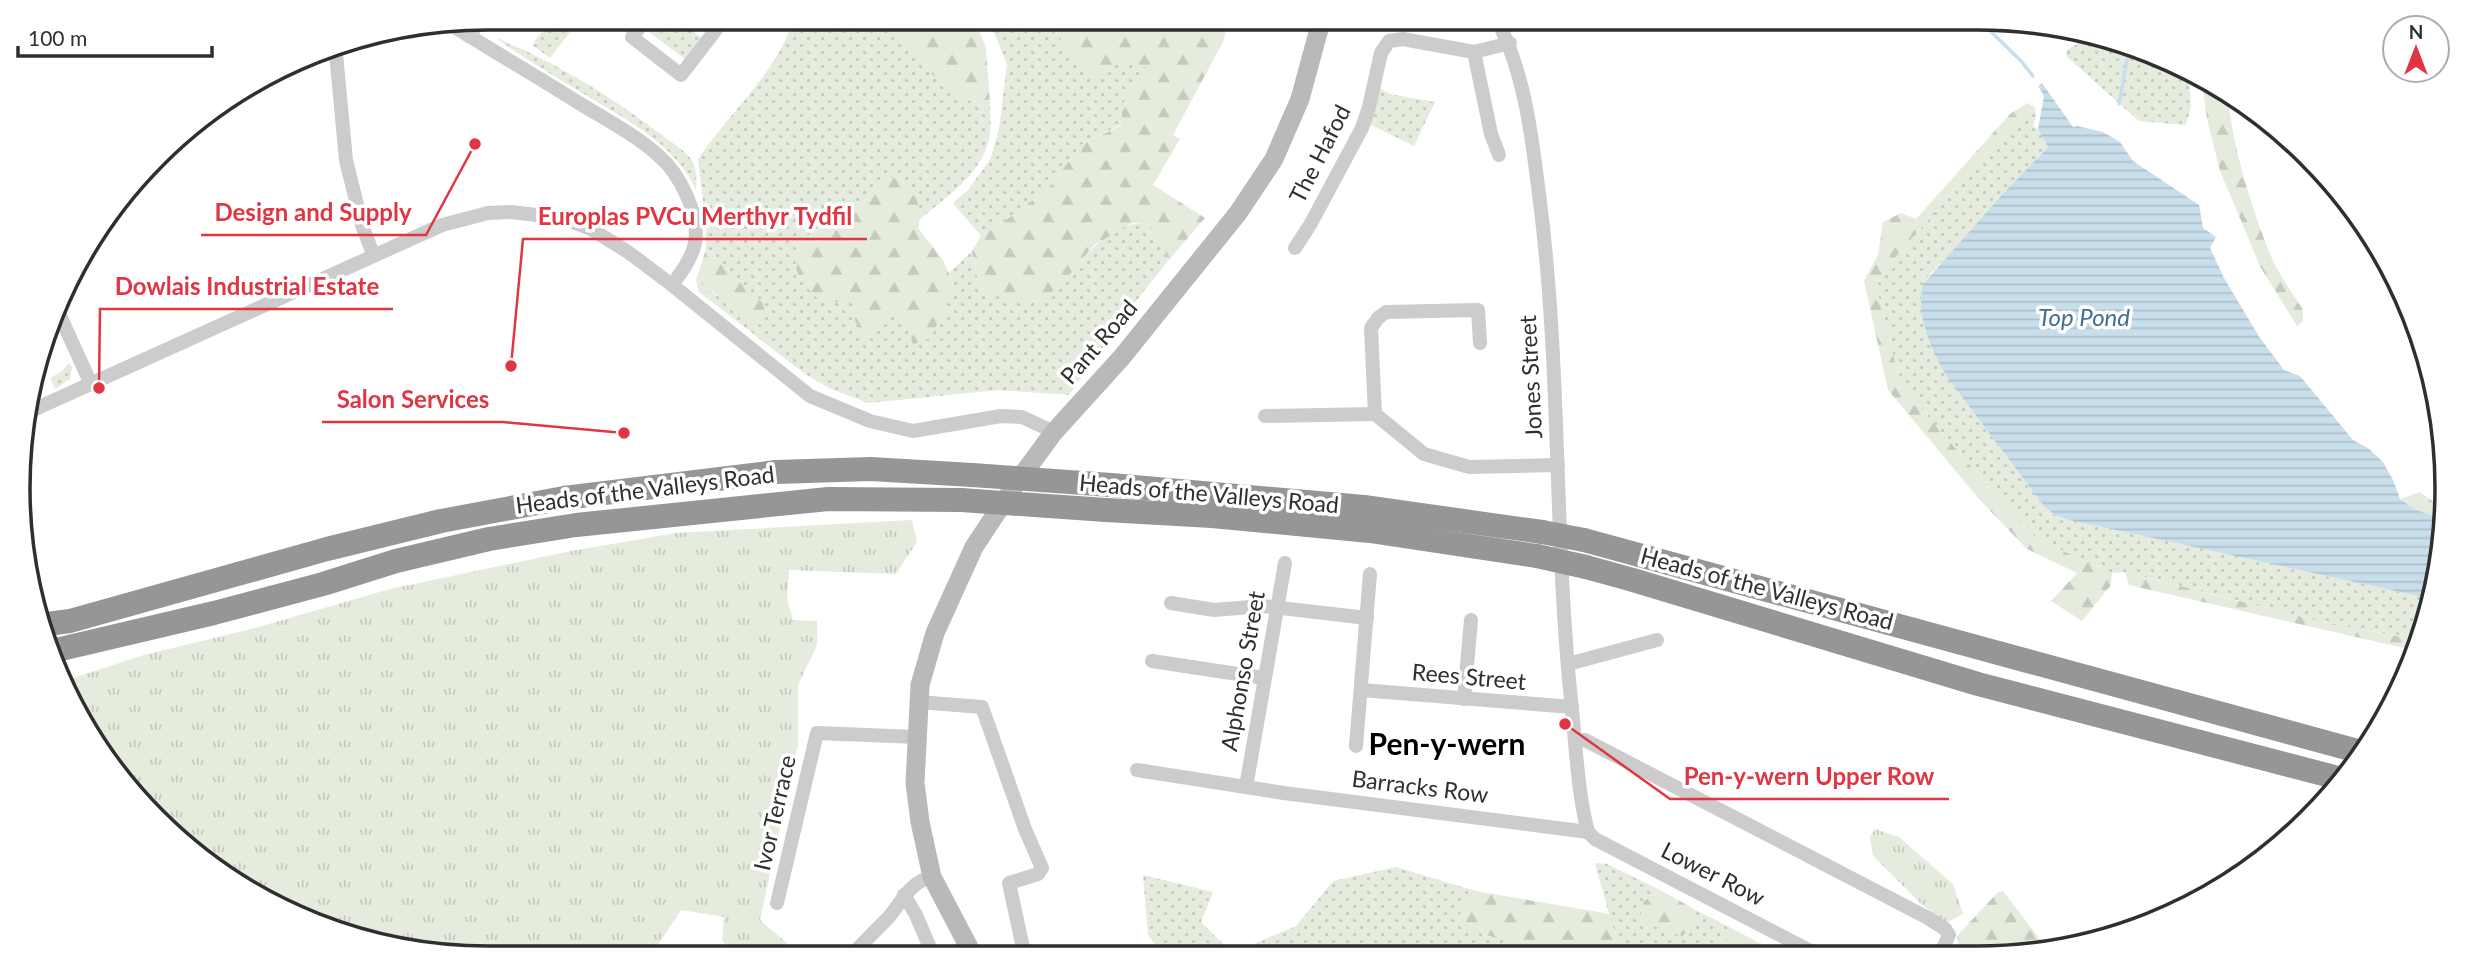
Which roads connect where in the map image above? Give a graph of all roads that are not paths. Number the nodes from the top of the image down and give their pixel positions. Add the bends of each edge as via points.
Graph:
1 (638, 30) edge
2 (716, 30) edge
3 (1318, 30) edge
4 (1503, 30) edge
5 (461, 31) edge
6 (473, 31) edge
7 (469, 36) junction
8 (1510, 43) junction
9 (1474, 52) junction
10 (336, 56) edge
11 (1499, 155) dead end
12 (1294, 248) dead end
13 (373, 254) junction
14 (672, 285) junction
15 (62, 320) edge
16 (1480, 343) dead end
17 (91, 384) junction
18 (37, 408) edge
19 (1375, 414) junction
20 (1265, 416) dead end
21 (1054, 432) junction
22 (1559, 465) junction
23 (1285, 563) dead end
24 (1370, 574) dead end
25 (1171, 603) dead end
26 (1278, 608) junction
27 (1367, 618) junction
28 (1471, 620) dead end
29 (50, 624) edge
30 (1657, 640) dead end
31 (60, 649) edge
32 (1152, 661) dead end
33 (1568, 664) junction
34 (1265, 678) junction
35 (1361, 690) junction
36 (1464, 699) junction
37 (918, 702) junction
38 (1572, 708) junction
39 (916, 737) junction
40 (1576, 741) junction
41 (1356, 746) dead end
42 (2354, 749) edge
43 (1137, 770) dead end
44 (2333, 777) edge
45 (1246, 787) junction
46 (1588, 832) junction
47 (932, 877) junction
48 (904, 895) junction
49 (777, 903) dead end
50 (860, 946) edge
51 (929, 946) edge
52 (968, 946) edge
53 (1023, 946) edge
54 (1801, 946) edge
55 (1944, 946) edge

1 - 2 street via 632,37 681,75
3 - 21 street, Pant Road via 1300,99 1266,170 1238,213 1122,357
4 - 8 street, Jones Street
5 - 7 street
6 - 7 street
7 - 14 street via 661,157 684,188 695,230 692,253
8 - 9 street, The Hafod
8 - 22 street, Jones Street via 1522,81 1549,270
9 - 11 street
9 - 12 street, The Hafod via 1403,39 1389,41 1381,53 1362,128
10 - 13 street via 346,160
13 - 14 street via 464,218 488,213 537,214 591,229
13 - 17 street
14 - 21 street via 810,396 870,421 913,431 1002,416 1022,417
15 - 17 street
16 - 19 street via 1478,310 1386,312 1371,328
17 - 18 street
19 - 20 street
19 - 22 street via 1424,454 1469,467
21 - 37 street, Pant Road via 974,547 935,633
22 - 33 street, Jones Street
23 - 26 street, Alphonso Street
24 - 27 street
25 - 26 street via 1214,610
26 - 27 street
26 - 34 street, Alphonso Street
27 - 35 street
28 - 36 street
29 - 42 highway, Heads of the Valleys Road, bridge via 415,528 564,498 776,472 871,469 1364,507 1542,532
30 - 33 street
31 - 44 highway, Heads of the Valleys Road, bridge via 489,539 576,524 828,499 961,500 1370,531 1537,556 1633,580 1978,684
32 - 34 street
33 - 38 street, Jones Street
34 - 45 street, Alphonso Street
35 - 36 street, Rees Street
35 - 41 street
36 - 38 street, Rees Street
37 - 39 street, Pant Road
37 - 53 street via 982,707 1042,868 1038,874 1009,883
38 - 40 street, Jones Street
39 - 47 street, Pant Road via 915,783
39 - 49 street, Ivor Terrace via 817,733
40 - 46 street, Jones Street
40 - 55 street via 1585,740 1928,918 1949,934
43 - 45 street, Barracks Row
45 - 46 street, Barracks Row
46 - 54 street, Lower Row
47 - 48 street
47 - 52 street, Pant Road
48 - 50 street
48 - 51 street

